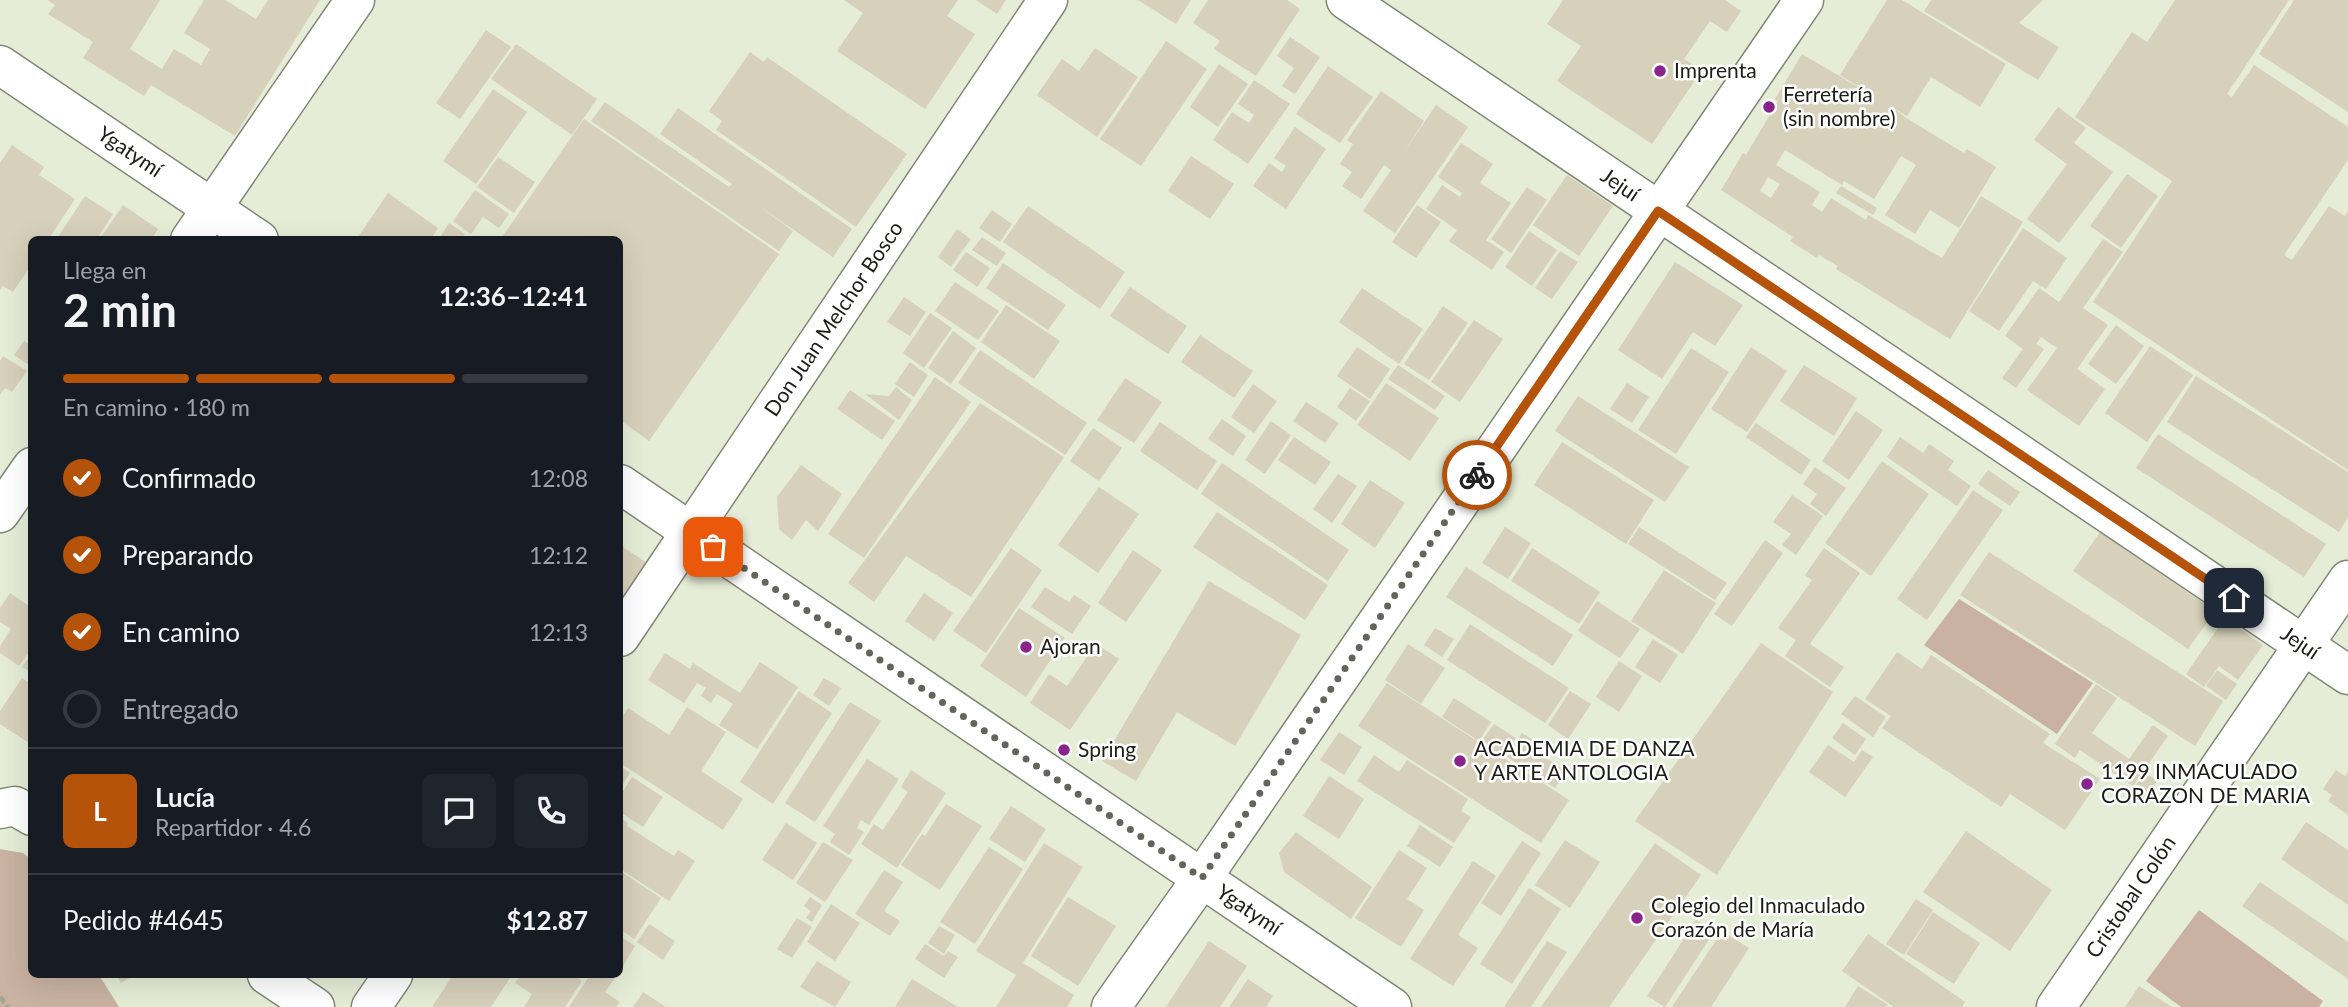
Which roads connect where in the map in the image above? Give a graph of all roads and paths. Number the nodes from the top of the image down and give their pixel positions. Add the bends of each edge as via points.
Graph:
1 (355, 0) edge
2 (1048, 0) edge
3 (1346, 0) edge
4 (1804, 0) edge
5 (0, 65) edge
6 (212, 208) junction
7 (1658, 211) junction
8 (193, 236) edge
9 (253, 236) edge
10 (28, 473) edge
11 (623, 486) edge
12 (0, 513) edge
13 (691, 532) junction
14 (2348, 580) edge
15 (623, 634) edge
16 (2303, 645) junction
17 (2348, 675) edge
18 (0, 809) edge
19 (28, 814) edge
20 (1202, 878) junction
21 (272, 978) edge
22 (391, 978) edge
23 (0, 998) edge
24 (8, 1007) edge
25 (315, 1007) edge
26 (371, 1007) edge
27 (1111, 1007) edge
28 (1392, 1007) edge
29 (2056, 1007) edge

1 - 6 street
2 - 13 street, Don Juan Melchor Bosco
3 - 7 street, Jejuí
4 - 7 street
5 - 6 street, Ygatymí
6 - 8 street
6 - 9 street, Ygatymí
7 - 16 street, Jejuí
7 - 20 street
10 - 12 street
11 - 13 street, Ygatymí
13 - 15 street, Don Juan Melchor Bosco
13 - 20 street, Ygatymí
14 - 16 street, Cristobal Colón
16 - 17 street, Jejuí
16 - 29 street, Cristobal Colón
18 - 19 street via 15,806
20 - 27 street
20 - 28 street, Ygatymí
21 - 25 street
22 - 26 street
23 - 24 path

